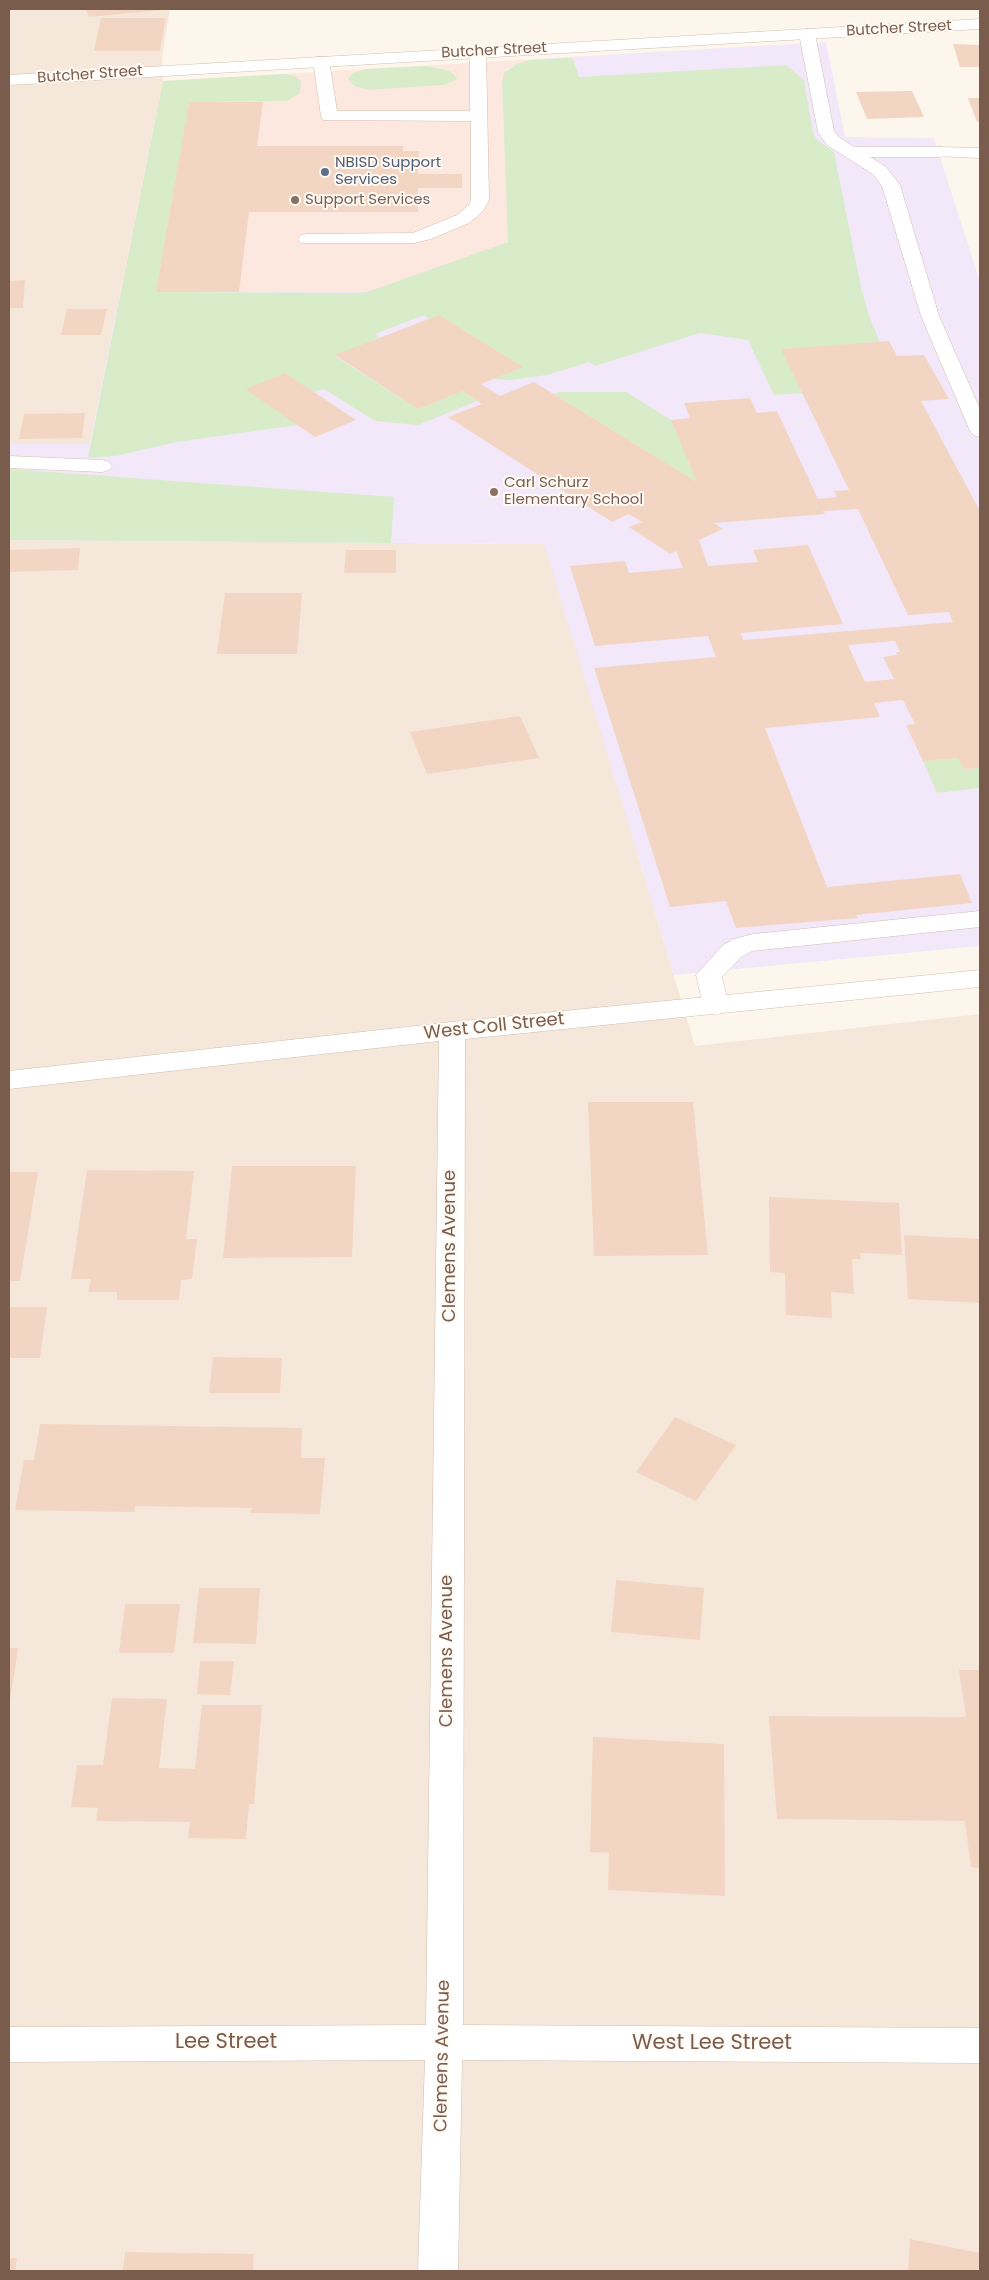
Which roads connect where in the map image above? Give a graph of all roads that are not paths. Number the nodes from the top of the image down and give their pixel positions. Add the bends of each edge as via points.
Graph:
1 (980, 24) edge
2 (807, 34) junction
3 (478, 52) junction
4 (321, 60) junction
5 (9, 80) edge
6 (479, 116) junction
7 (850, 152) junction
8 (980, 153) edge
9 (307, 239) dead end
10 (980, 431) edge
11 (9, 462) edge
12 (102, 466) dead end
13 (980, 919) edge
14 (980, 978) edge
15 (716, 1006) junction
16 (452, 1031) junction
17 (9, 1080) edge
18 (444, 2042) junction
19 (9, 2044) edge
20 (980, 2046) edge
21 (438, 2271) edge

1 - 2 street, Butcher Street
2 - 3 street, Butcher Street
2 - 7 street via 826,132
3 - 4 street, Butcher Street
3 - 6 street
4 - 5 street, Butcher Street
4 - 6 street via 329,116
6 - 9 street via 480,200 471,213 414,238
7 - 8 street
7 - 10 street via 880,171 891,185 927,307
11 - 12 street
13 - 15 street via 743,945 732,951 709,975
14 - 15 street, West Coll Street
15 - 16 street, West Coll Street
16 - 17 street, West Coll Street
16 - 18 street, Clemens Avenue
18 - 19 street, Lee Street
18 - 20 street, West Lee Street
18 - 21 street, Clemens Avenue

